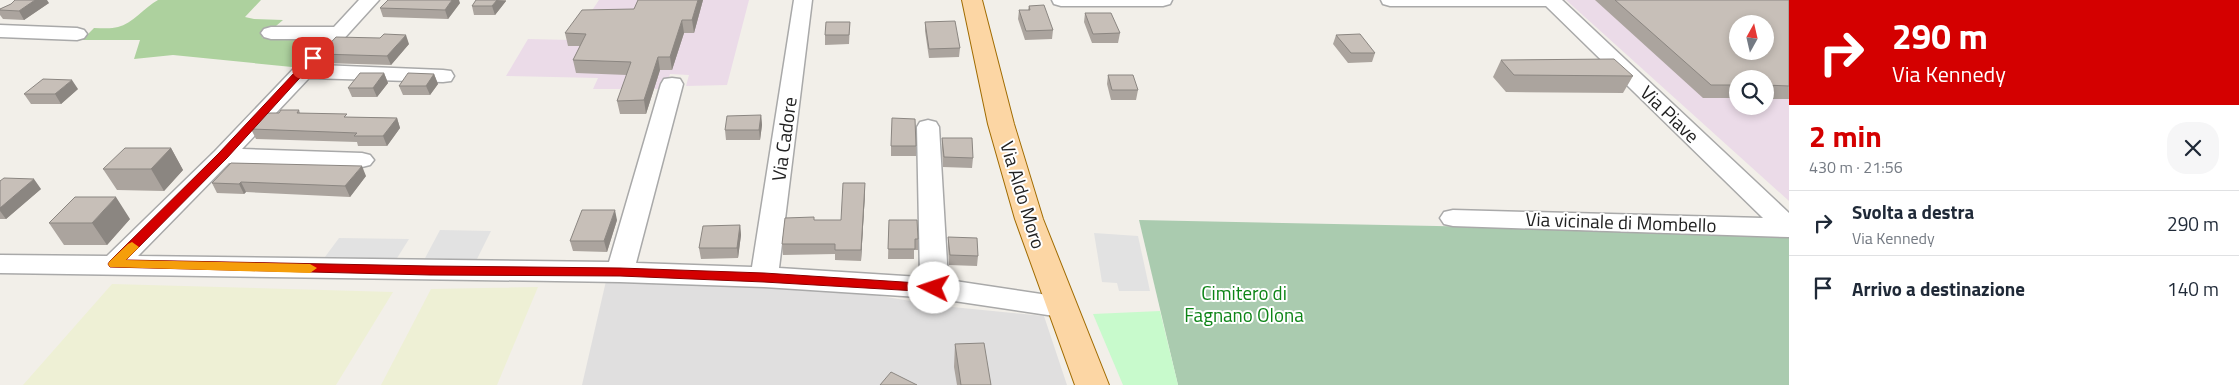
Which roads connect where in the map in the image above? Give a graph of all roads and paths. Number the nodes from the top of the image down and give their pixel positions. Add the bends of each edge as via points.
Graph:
1 (370, 0) edge
2 (803, 0) edge
3 (972, 0) edge
4 (1060, 0) edge
5 (1163, 0) edge
6 (1390, 0) edge
7 (1552, 0) edge
8 (0, 31) edge
9 (272, 33) dead end
10 (337, 33) junction
11 (78, 34) dead end
12 (301, 71) junction
13 (443, 76) dead end
14 (672, 84) dead end
15 (928, 127) dead end
16 (223, 156) junction
17 (362, 160) dead end
18 (1453, 218) dead end
19 (1789, 227) edge
20 (0, 264) edge
21 (115, 264) junction
22 (620, 272) junction
23 (764, 277) junction
24 (934, 288) junction
25 (1061, 307) junction
26 (1092, 385) edge

1 - 10 street
2 - 23 street, Via Cadore
3 - 25 main road, Via Aldo Moro via 1010,157
4 - 5 street
6 - 7 street
7 - 19 street, Via Piave
8 - 11 street
9 - 10 street
10 - 12 street
12 - 13 street
12 - 16 street
14 - 22 street
15 - 24 street
16 - 17 street
16 - 21 street
18 - 19 street, Via vicinale di Mombello
20 - 21 street
21 - 22 street
22 - 23 street
23 - 24 street
24 - 25 street
25 - 26 main road, Via Aldo Moro

